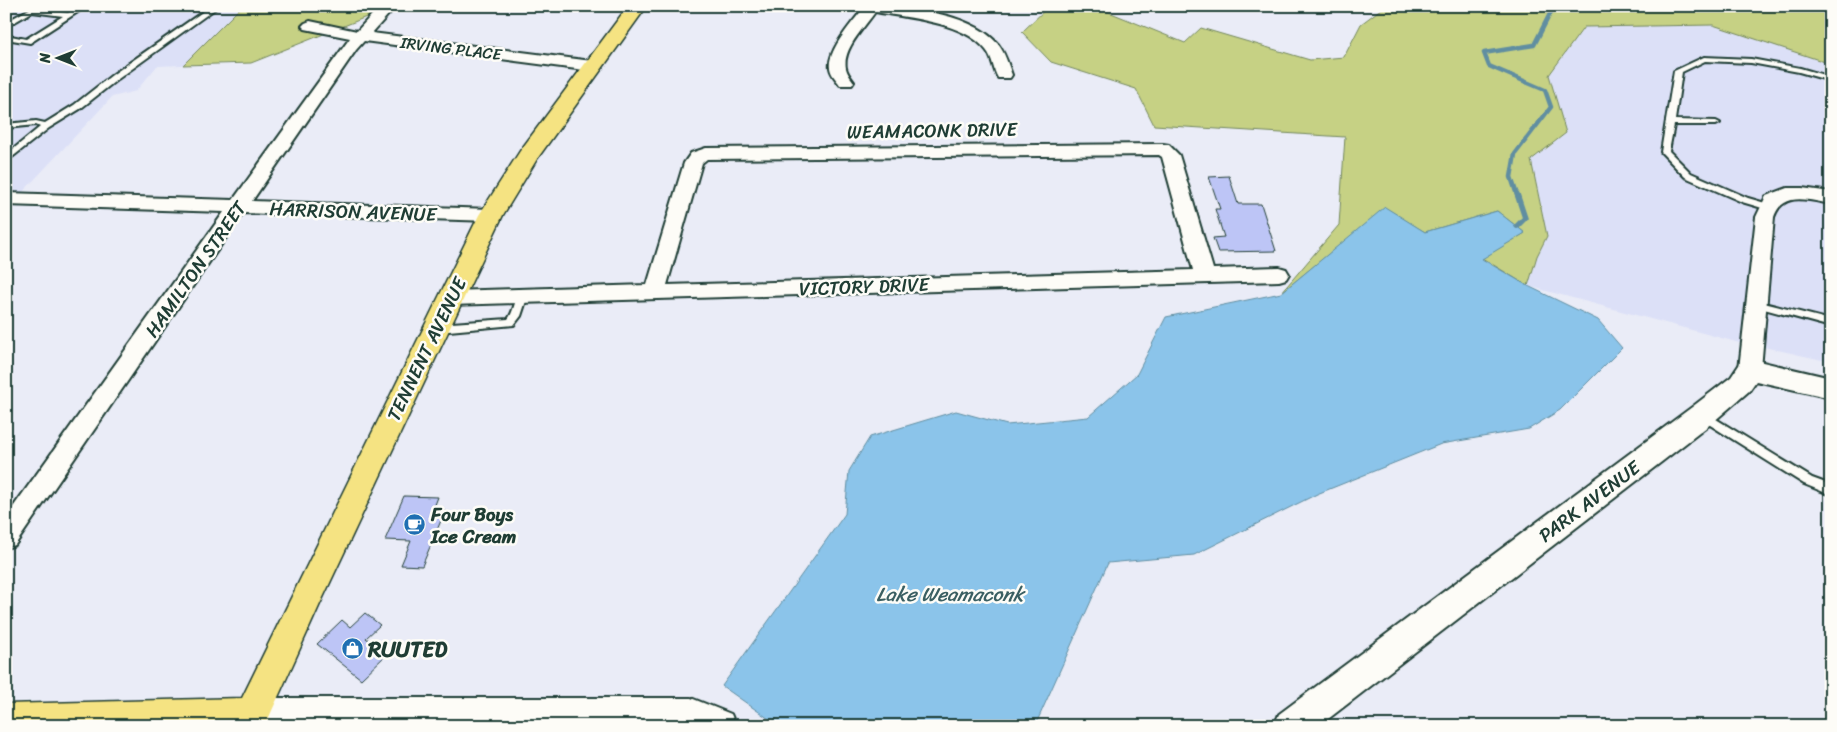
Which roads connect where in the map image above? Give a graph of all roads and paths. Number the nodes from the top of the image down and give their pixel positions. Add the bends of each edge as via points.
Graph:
1 (84, 6) edge
2 (216, 6) edge
3 (389, 6) edge
4 (638, 6) edge
5 (868, 7) edge
6 (70, 15) junction
7 (6, 25) edge
8 (310, 26) dead end
9 (361, 35) junction
10 (6, 37) edge
11 (592, 66) junction
12 (1004, 75) dead end
13 (1831, 79) edge
14 (846, 82) dead end
15 (1672, 122) junction
16 (1716, 123) dead end
17 (6, 126) edge
18 (46, 126) junction
19 (6, 159) edge
20 (6, 198) edge
21 (1831, 198) edge
22 (239, 207) junction
23 (1769, 207) junction
24 (491, 216) junction
25 (1278, 274) dead end
26 (1205, 276) junction
27 (655, 292) junction
28 (524, 295) junction
29 (450, 298) junction
30 (1756, 304) junction
31 (1831, 324) edge
32 (437, 328) junction
33 (1750, 369) junction
34 (1831, 388) edge
35 (1702, 415) junction
36 (1831, 490) edge
37 (9, 530) edge
38 (252, 715) junction
39 (6, 722) edge
40 (718, 726) edge
41 (1291, 726) edge

1 - 6 lane
2 - 18 lane
3 - 9 street, HAMILTON STREET
4 - 11 main road, TENNENT AVENUE
5 - 12 street via 946,21 971,30 992,45
5 - 14 street via 838,59 838,68
6 - 7 lane via 31,10
6 - 10 lane via 27,41
8 - 9 street, IRVING PLACE
9 - 11 street, IRVING PLACE
9 - 22 street, HAMILTON STREET
11 - 24 main road, TENNENT AVENUE via 528,156
13 - 15 lane via 1751,61 1704,59 1678,71
15 - 16 lane
15 - 23 lane via 1665,152 1688,174 1745,200
17 - 18 lane via 36,123
18 - 19 lane
20 - 22 street, HARRISON AVENUE
21 - 23 street via 1785,195 1774,199
22 - 24 street, HARRISON AVENUE
22 - 37 street, HAMILTON STREET
23 - 30 street via 1765,216
24 - 29 main road, TENNENT AVENUE
25 - 26 street, VICTORY DRIVE
26 - 27 street, VICTORY DRIVE
26 - 27 street, WEAMACONK DRIVE via 1170,155 1162,150 701,155 693,163
27 - 28 street, VICTORY DRIVE
28 - 29 street, VICTORY DRIVE
28 - 32 lane via 512,322
29 - 32 main road, TENNENT AVENUE
30 - 31 lane
30 - 33 street
32 - 38 main road, TENNENT AVENUE
33 - 34 street
33 - 35 street, PARK AVENUE via 1740,384
35 - 36 lane via 1808,481
35 - 41 street, PARK AVENUE
38 - 39 main road
38 - 40 street via 691,715

